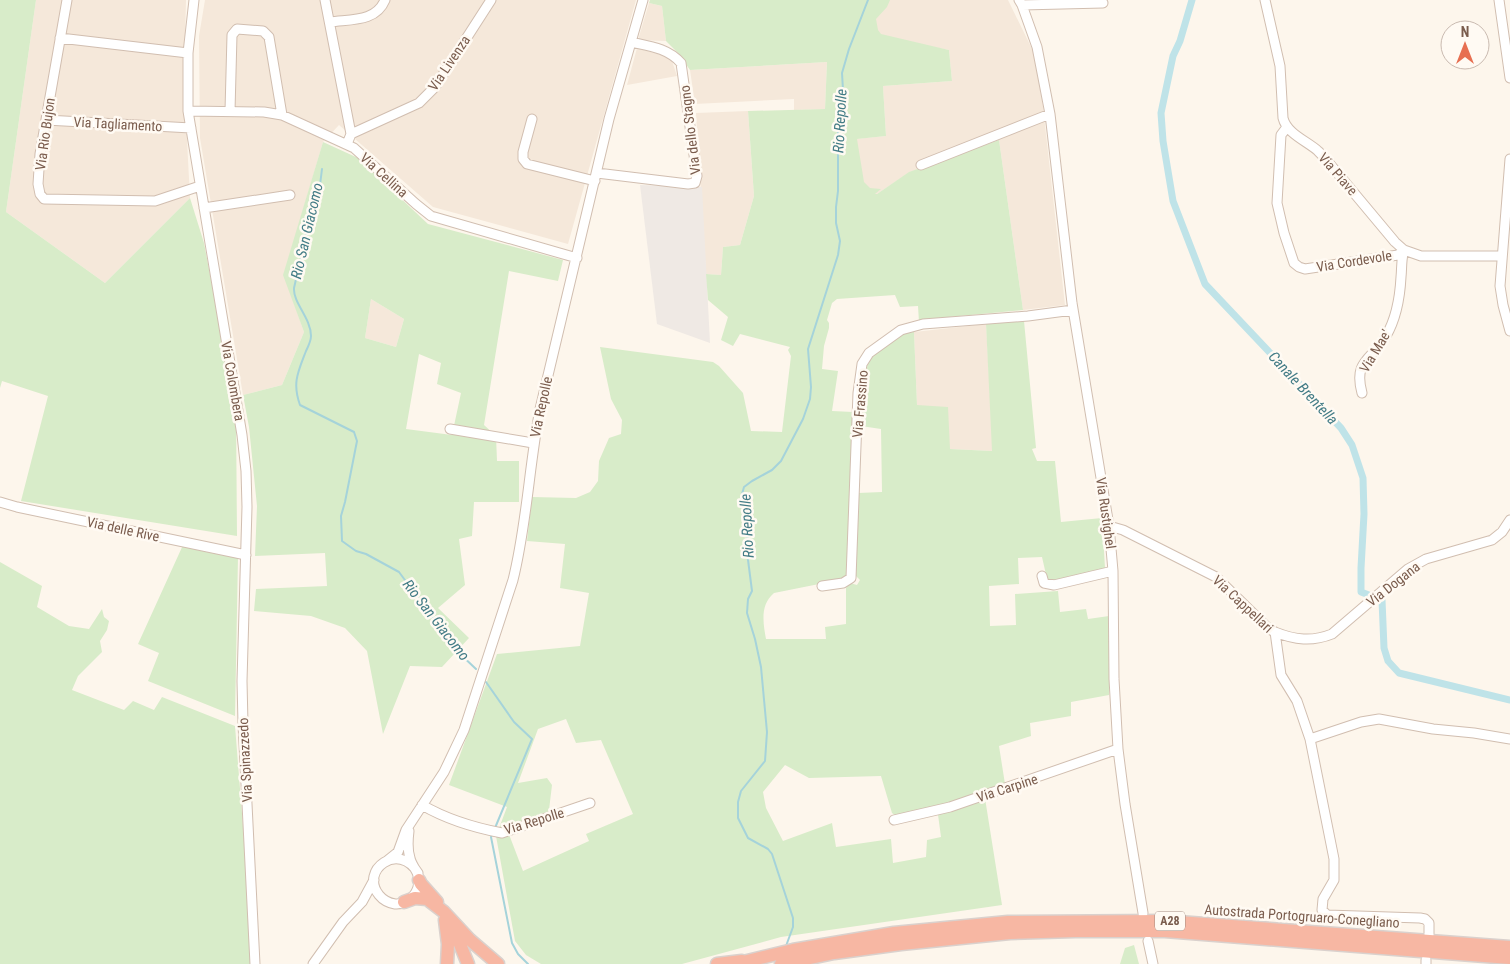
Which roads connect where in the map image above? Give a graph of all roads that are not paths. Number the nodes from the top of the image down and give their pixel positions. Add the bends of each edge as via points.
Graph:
1 (67, 0) edge
2 (194, 0) edge
3 (325, 0) edge
4 (386, 0) edge
5 (491, 0) edge
6 (642, 0) edge
7 (1265, 0) edge
8 (1499, 0) edge
9 (1021, 2) edge
10 (1102, 3) dead end
11 (330, 22) junction
12 (60, 38) junction
13 (631, 42) junction
14 (188, 53) junction
15 (1510, 78) edge
16 (188, 111) junction
17 (230, 111) junction
18 (1050, 114) junction
19 (282, 115) junction
20 (532, 119) dead end
21 (46, 120) junction
22 (1287, 127) junction
23 (191, 128) junction
24 (351, 134) junction
25 (347, 144) junction
26 (1510, 159) edge
27 (921, 165) dead end
28 (596, 177) junction
29 (200, 186) junction
30 (290, 195) dead end
31 (204, 208) junction
32 (1404, 250) junction
33 (1501, 256) junction
34 (577, 258) junction
35 (1073, 310) junction
36 (1510, 331) edge
37 (1362, 393) dead end
38 (450, 429) dead end
39 (533, 443) junction
40 (0, 502) edge
41 (1510, 520) edge
42 (1110, 526) junction
43 (246, 555) junction
44 (1113, 571) junction
45 (1042, 576) dead end
46 (822, 586) dead end
47 (1275, 632) junction
48 (1310, 739) junction
49 (1510, 739) edge
50 (1118, 749) junction
51 (590, 803) dead end
52 (422, 806) junction
53 (894, 820) dead end
54 (410, 823) junction
55 (388, 860) junction
56 (418, 876) junction
57 (374, 880) junction
58 (362, 902) junction
59 (387, 902) junction
60 (404, 902) junction
61 (444, 912) junction
62 (1144, 913) dead end
63 (1428, 935) dead end
64 (1148, 941) dead end
65 (1510, 947) edge
66 (804, 953) junction
67 (1510, 958) edge
68 (747, 961) edge
69 (255, 964) edge
70 (313, 964) edge
71 (447, 964) edge
72 (468, 964) edge
73 (498, 964) edge
74 (717, 964) edge
75 (781, 964) edge
76 (1153, 964) edge

1 - 12 street, Via Rio Bujon
2 - 14 street, Via Colombera
3 - 11 street
4 - 11 street via 373,15
5 - 24 street, Via Livenza via 435,87 419,103
6 - 13 street, Via Repolle
7 - 22 street via 1280,66
8 - 15 street
9 - 10 street
9 - 18 street, Via Rustighel via 1037,47
11 - 24 street
12 - 14 street
12 - 21 street, Via Rio Bujon
13 - 28 street, Via Repolle
13 - 28 street, Via dello Stagno via 666,52 680,63 697,176 695,183 688,184
14 - 16 street, Via Colombera
16 - 17 street, Via Cellina
16 - 23 street, Via Colombera
17 - 19 street, Via Cellina
17 - 19 street via 232,35 237,30 263,31 269,37
18 - 27 street
18 - 35 street, Via Rustighel
19 - 25 street, Via Cellina
20 - 28 street via 523,152 523,159 528,164
21 - 23 street, Via Tagliamento
21 - 29 street, Via Rio Bujon via 38,184 44,199 155,202
22 - 32 street, Via Piave via 1318,151
22 - 32 street, Via Cordevole via 1282,135 1277,203 1294,263 1305,269 1398,255
23 - 29 street, Via Colombera
24 - 25 street
25 - 34 street, Via Cellina via 432,216
26 - 33 street
28 - 34 street, Via Repolle
29 - 31 street, Via Colombera
30 - 31 street
31 - 43 street, Via Colombera via 242,435 246,471
32 - 33 street via 1421,256
32 - 37 street, Via Mae' via 1396,310 1386,336 1361,369
33 - 36 street via 1501,296
34 - 39 street, Via Repolle
35 - 42 street, Via Rustighel
35 - 46 street, Via Frassino via 923,324 901,330 869,353 862,364 858,393 851,578 843,583
38 - 39 street
39 - 52 street, Via Repolle via 513,580 464,730 444,772
40 - 43 street, Via delle Rive
41 - 47 street, Via Dogana via 1492,540 1420,562 1408,569 1332,634 1299,639
42 - 44 street, Via Rustighel
42 - 47 street, Via Cappellari via 1216,578 1268,629
43 - 69 street, Via Spinazzedo via 242,681
44 - 45 street via 1054,585 1044,583
44 - 50 street, Via Rustighel
47 - 48 street, Via Cappellari via 1281,675 1297,701
48 - 49 street via 1379,719
48 - 63 street, Via Cappellari via 1334,859 1334,880 1322,910 1327,915 1425,919
50 - 53 street, Via Carpine via 950,807
50 - 62 street, Via Rustighel
51 - 52 street, Via Repolle via 502,833
52 - 54 street, Via Repolle
54 - 55 street, Via Repolle via 398,852
54 - 56 street via 410,858
55 - 56 street via 402,859 414,867
55 - 57 street, Via Repolle via 378,868
56 - 60 street via 416,893
56 - 61 highway via 420,884
57 - 58 street, Via Repolle
57 - 59 street via 377,893
58 - 59 street
58 - 70 street, Via Repolle via 343,922
59 - 60 street
60 - 61 highway via 415,898 427,899
61 - 71 highway
61 - 72 highway
61 - 73 highway
64 - 76 street
65 - 66 highway, Autostrada Portogruaro-Conegliano / A28 via 1156,921 1008,922 894,933
66 - 67 highway, Autostrada Portogruaro-Conegliano / A28 via 834,953 1010,933 1165,931
66 - 68 highway, Autostrada Portogruaro-Conegliano / A28
66 - 75 highway, Autostrada Portogruaro-Conegliano / A28
68 - 74 highway, Autostrada Portogruaro-Conegliano

